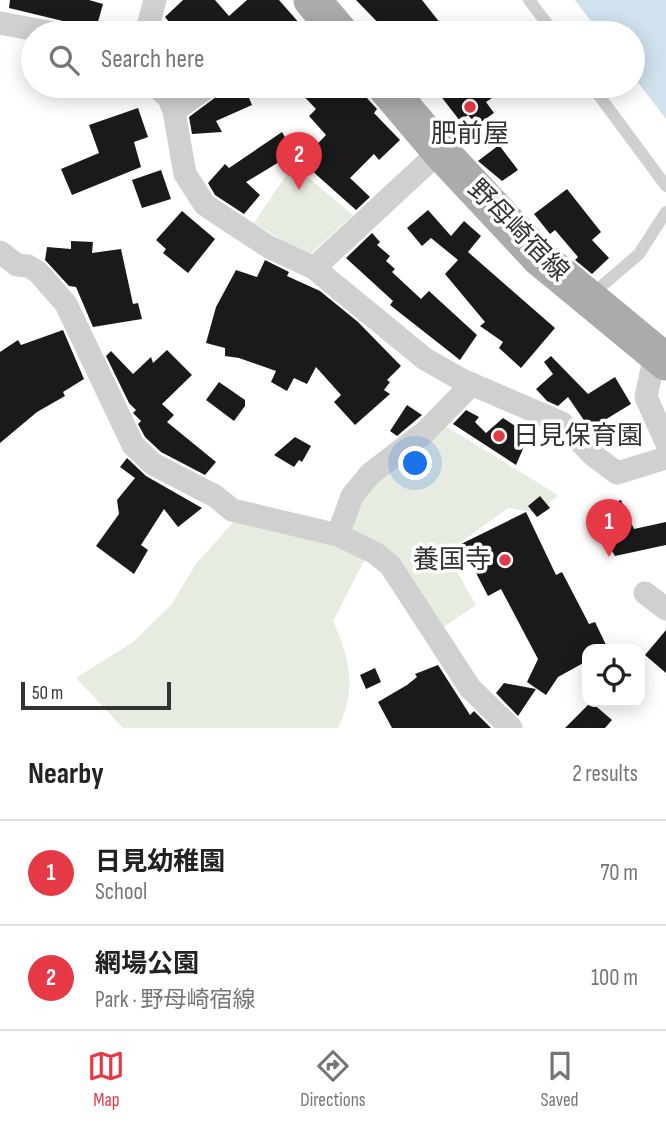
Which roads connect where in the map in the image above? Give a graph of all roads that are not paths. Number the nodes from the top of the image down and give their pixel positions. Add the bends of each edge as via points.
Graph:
1 (155, 0) edge
2 (529, 0) edge
3 (149, 21) edge
4 (545, 21) edge
5 (0, 23) edge
6 (21, 27) edge
7 (169, 98) edge
8 (395, 98) edge
9 (601, 98) edge
10 (440, 151) junction
11 (666, 186) edge
12 (666, 212) edge
13 (0, 251) edge
14 (314, 268) junction
15 (588, 297) junction
16 (661, 358) edge
17 (472, 384) junction
18 (666, 442) edge
19 (666, 458) edge
20 (338, 535) junction
21 (645, 593) dead end
22 (666, 609) edge
23 (511, 728) edge

1 - 3 street
2 - 4 lane
5 - 6 street
7 - 14 street via 185,174 205,205 269,247
8 - 10 main road, 野母崎宿線
9 - 11 lane
10 - 14 street
10 - 15 main road, 野母崎宿線 via 540,258
12 - 15 lane via 639,254
13 - 20 street via 17,265 38,272 66,304 133,446 153,464 215,496 232,510
14 - 17 street via 425,359
15 - 16 main road, 野母崎宿線
16 - 18 street via 646,397
17 - 19 street via 562,424 617,472
17 - 20 street via 425,432 370,474 352,496
20 - 23 street via 390,565 470,688
21 - 22 street

